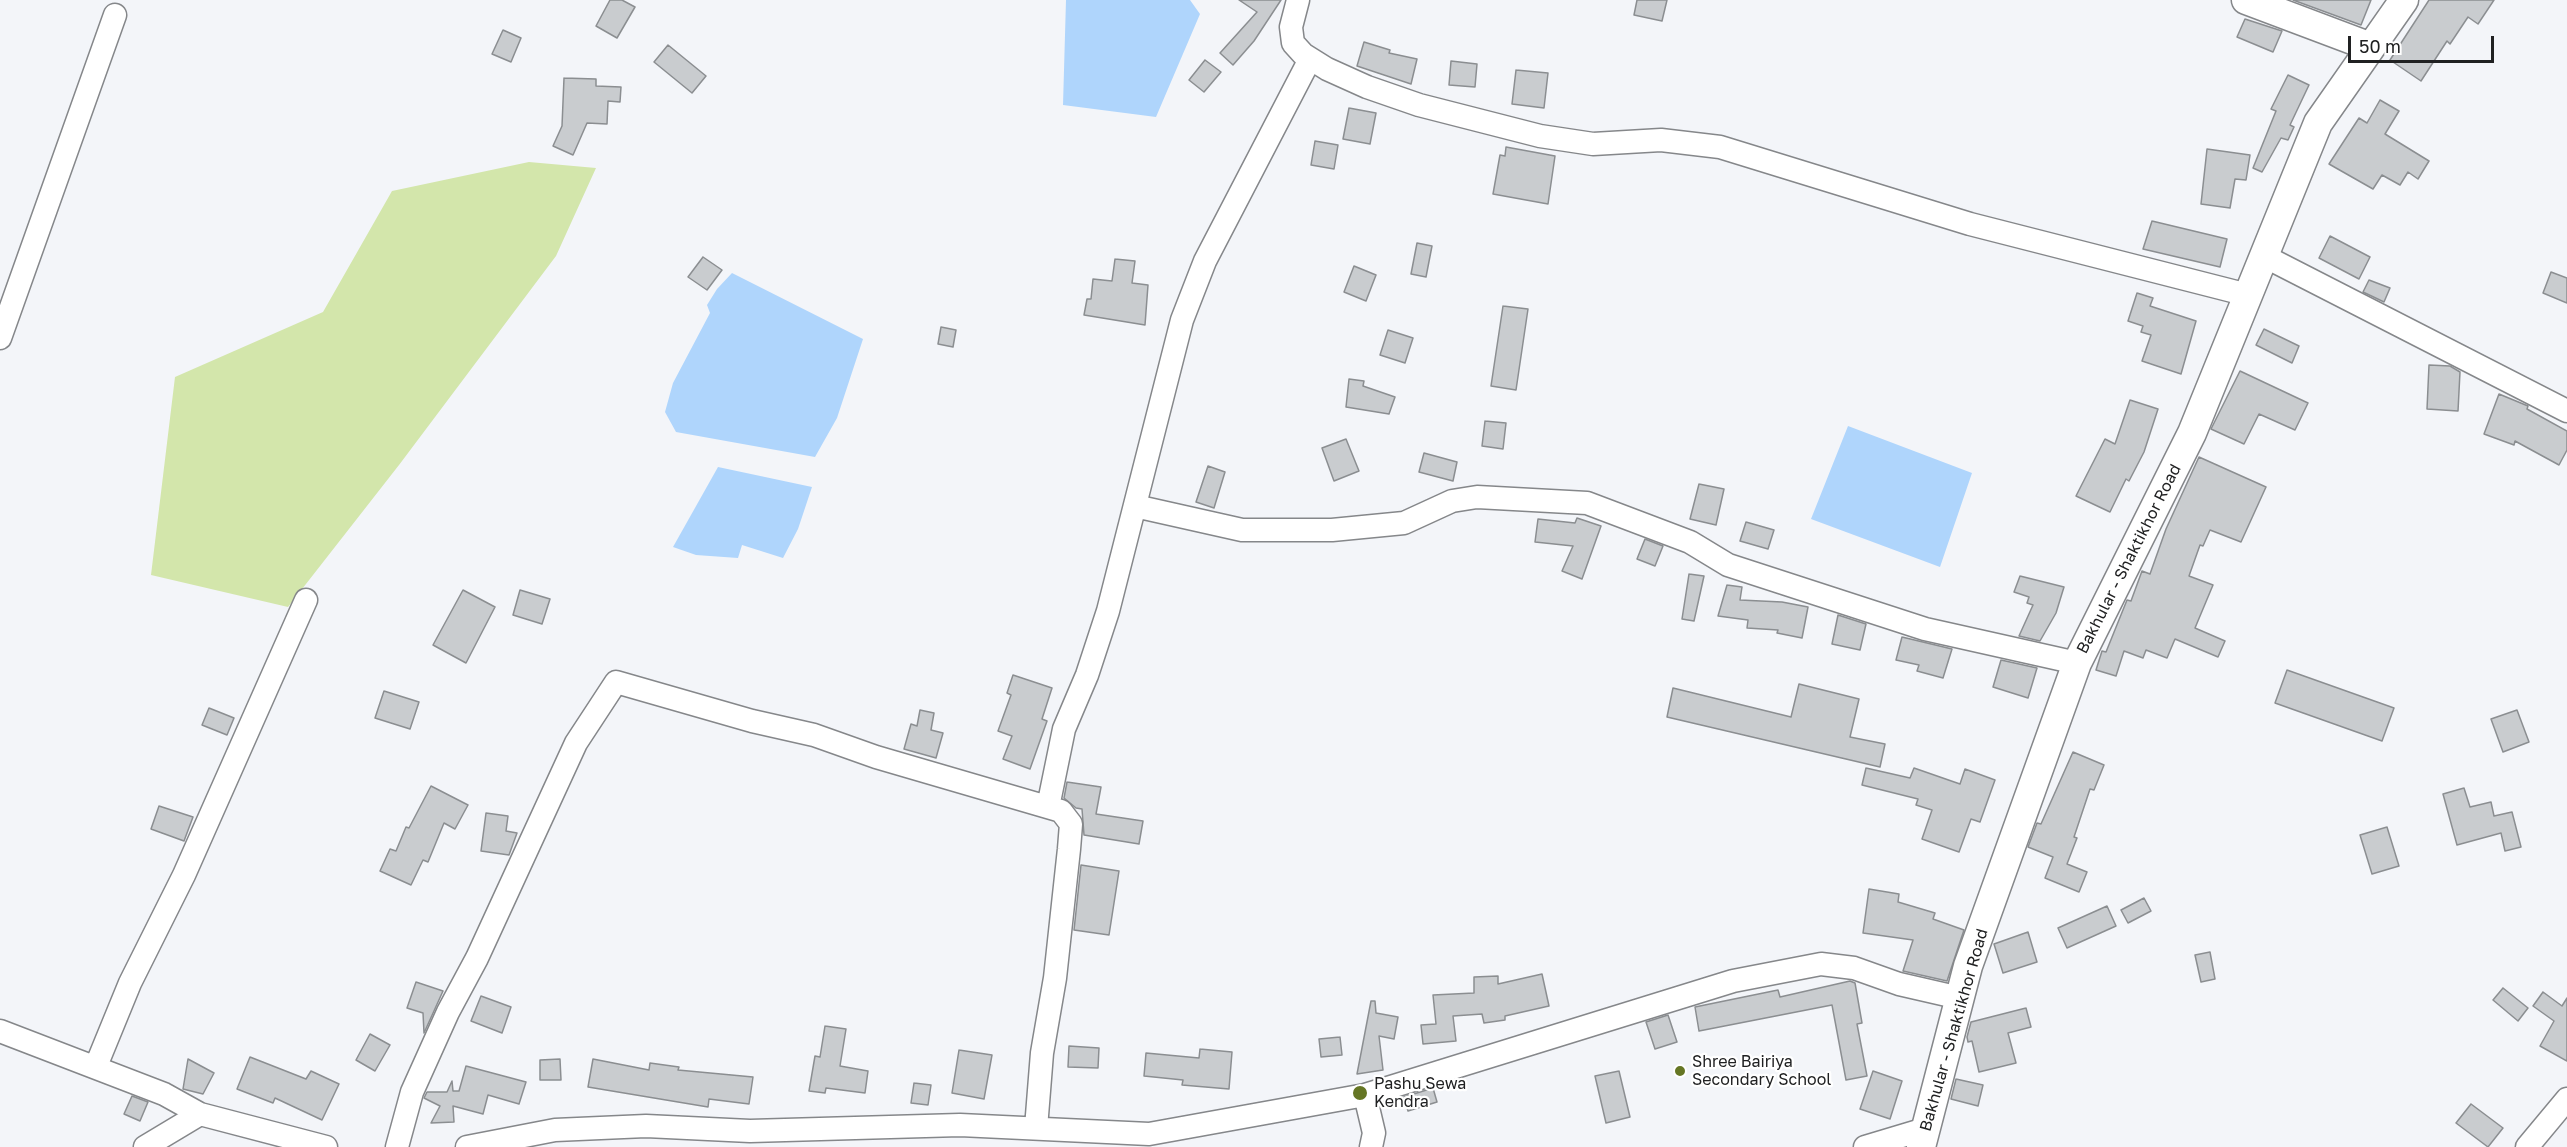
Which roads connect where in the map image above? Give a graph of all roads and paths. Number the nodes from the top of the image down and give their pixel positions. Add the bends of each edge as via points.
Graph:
1 (1298, 0) edge
2 (2246, 0) edge
3 (2404, 0) edge
4 (116, 15) dead end
5 (2371, 47) junction
6 (1310, 59) junction
7 (2264, 256) junction
8 (2248, 295) junction
9 (0, 338) edge
10 (2567, 411) edge
11 (1135, 506) junction
12 (306, 600) dead end
13 (2077, 663) junction
14 (1048, 807) junction
15 (1960, 998) junction
16 (0, 1031) edge
17 (96, 1066) junction
18 (1365, 1095) junction
19 (2567, 1099) edge
20 (200, 1114) junction
21 (1036, 1128) junction
22 (247, 1137) edge
23 (1923, 1138) edge
24 (145, 1147) edge
25 (326, 1147) edge
26 (397, 1147) edge
27 (467, 1147) edge
28 (1371, 1147) edge
29 (1865, 1147) edge
30 (2528, 1147) edge

1 - 6 street via 1293,43
2 - 5 street
3 - 5 street, Bakhular - Shaktikhor Road
4 - 9 street
5 - 7 street, Bakhular - Shaktikhor Road via 2318,123
6 - 8 street via 1366,87 1468,119 1593,144 1661,140 1720,147 1971,224
6 - 11 street via 1205,261 1182,320
7 - 8 street, Bakhular - Shaktikhor Road
7 - 10 street
8 - 13 street, Bakhular - Shaktikhor Road via 2192,433
11 - 13 street via 1242,530 1332,530 1404,522 1452,501 1477,497 1587,502 1690,542 1748,571 1925,628
11 - 14 street via 1091,664 1064,729
12 - 17 street via 184,875 130,983
13 - 15 street, Bakhular - Shaktikhor Road
14 - 21 street via 1061,812 1071,824
14 - 26 street via 814,735 616,682 576,743 448,1012 412,1092
15 - 18 street via 1899,984 1854,968 1821,964 1733,981
15 - 23 street, Bakhular - Shaktikhor Road
16 - 17 street
17 - 20 street via 164,1094
18 - 21 street via 1149,1134
18 - 28 street via 1374,1133
19 - 30 street
20 - 22 street
20 - 24 street
21 - 27 street via 960,1125 750,1131 646,1126 555,1130
22 - 25 street
23 - 29 street

